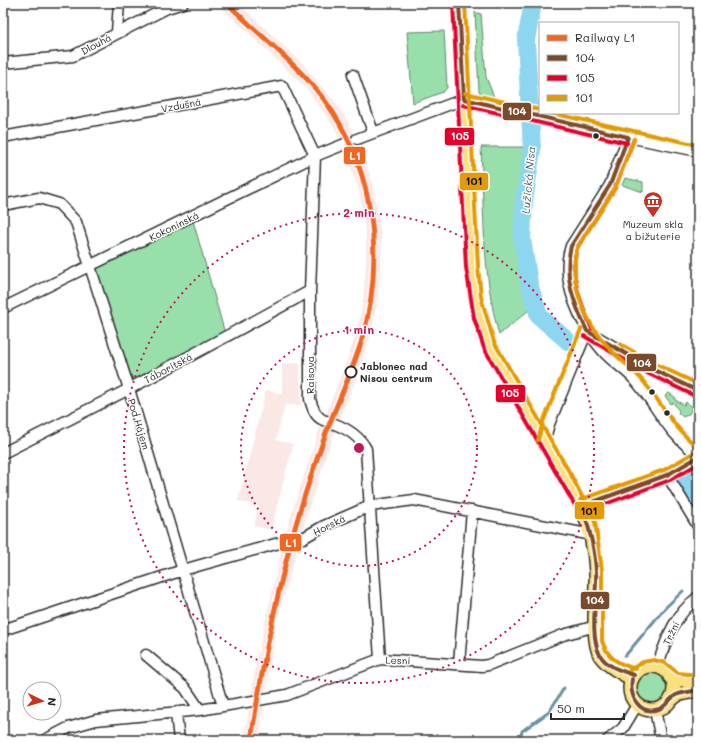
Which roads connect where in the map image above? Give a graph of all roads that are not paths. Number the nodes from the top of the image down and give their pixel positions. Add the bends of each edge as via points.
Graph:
1 (119, 3) edge
2 (183, 3) edge
3 (459, 3) edge
4 (117, 32) junction
5 (3, 63) edge
6 (353, 75) dead end
7 (464, 99) junction
8 (373, 132) junction
9 (3, 137) edge
10 (628, 137) junction
11 (357, 139) dead end
12 (345, 144) dead end
13 (698, 151) edge
14 (315, 156) junction
15 (3, 205) edge
16 (90, 267) junction
17 (310, 291) junction
18 (3, 308) edge
19 (587, 330) junction
20 (129, 389) junction
21 (698, 390) edge
22 (544, 442) junction
23 (3, 453) edge
24 (698, 455) edge
25 (667, 475) junction
26 (370, 506) junction
27 (582, 506) junction
28 (472, 511) junction
29 (698, 526) edge
30 (592, 535) junction
31 (183, 570) junction
32 (698, 597) edge
33 (596, 626) junction
34 (3, 630) edge
35 (146, 655) dead end
36 (380, 659) junction
37 (459, 663) junction
38 (663, 671) junction
39 (633, 677) junction
40 (698, 681) edge
41 (698, 690) edge
42 (671, 700) junction
43 (223, 706) junction
44 (639, 706) junction
45 (200, 710) junction
46 (657, 710) junction
47 (176, 714) junction
48 (45, 740) edge
49 (179, 740) edge
50 (608, 740) edge
51 (661, 740) edge

1 - 4 street
2 - 4 street, Dlouhá
3 - 7 main road
4 - 5 street, Dlouhá via 73,56
6 - 8 street
7 - 8 street
7 - 10 street
7 - 22 main road via 475,298 489,345
8 - 11 street
9 - 14 street, Vzdušná via 282,86
10 - 13 street
10 - 19 street via 610,186 568,253 568,272 576,305
12 - 14 street, Kokonínská
14 - 16 street, Kokonínská
14 - 17 street, Raisova
15 - 16 street, Pod Hájem via 39,198 59,204 76,222
16 - 18 street, Kokonínská
16 - 20 street, Pod Hájem
17 - 20 street, Táboritská
17 - 26 street, Raisova via 310,399 313,410 320,419 342,426 362,440 366,449
19 - 21 street via 652,369
19 - 22 street
19 - 24 street via 604,352 635,380 674,434
20 - 23 street, Táboritská
20 - 31 street, Pod Hájem
22 - 27 main road
24 - 25 street
25 - 27 street
25 - 29 street
26 - 28 street, Horská via 414,500
26 - 31 street, Horská via 303,538
26 - 36 street, Raisova
27 - 30 main road
28 - 30 street, Horská
28 - 37 street
30 - 33 main road via 596,572
31 - 34 street, Horská
31 - 43 street, Pod Hájem
32 - 38 street, Tržní via 689,604 670,629 662,653
33 - 37 street, Lesní via 563,635 488,665
33 - 39 main road via 596,642 600,655 616,669
35 - 45 street via 185,688
36 - 37 street, Lesní
36 - 43 street, Lesní via 287,694
38 - 39 main road via 642,669
38 - 40 main road via 683,680
38 - 42 main road via 674,688
39 - 44 main road via 631,696
41 - 42 main road via 678,695
42 - 46 main road
43 - 45 street, Lesní
44 - 46 main road
44 - 50 street via 629,715 623,728
45 - 47 street, Lesní
46 - 51 street
47 - 48 street, Lesní via 96,720 68,728
47 - 49 street

